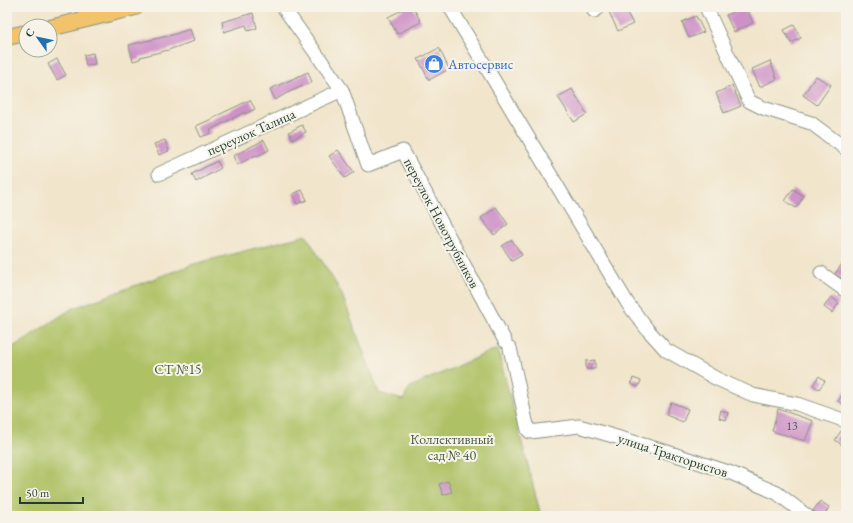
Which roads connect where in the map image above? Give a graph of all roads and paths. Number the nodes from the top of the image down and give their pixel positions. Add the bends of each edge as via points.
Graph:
1 (135, 7) edge
2 (283, 7) edge
3 (450, 7) edge
4 (706, 7) edge
5 (58, 26) edge
6 (18, 35) edge
7 (7, 37) edge
8 (342, 90) junction
9 (846, 149) edge
10 (159, 174) dead end
11 (821, 273) dead end
12 (846, 291) edge
13 (846, 421) edge
14 (530, 432) joint
15 (807, 516) edge

1 - 5 main road
2 - 8 street, переулок Новотрубников
3 - 13 street via 628,304 666,350 717,379 753,395 797,404
4 - 9 street via 749,101 811,123
6 - 7 main road
8 - 10 street, переулок Талица
8 - 14 street, переулок Новотрубников via 368,165 403,151 508,344
11 - 12 street
14 - 15 street, улица Трактористов via 579,426 656,449 731,473 776,494

